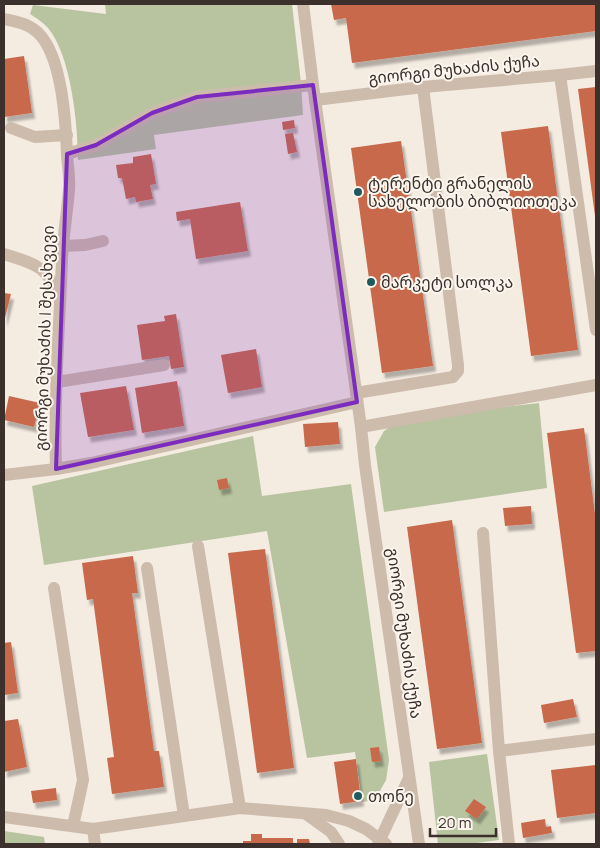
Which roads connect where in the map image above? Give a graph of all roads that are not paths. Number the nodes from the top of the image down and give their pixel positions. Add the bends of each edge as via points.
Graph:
1 (303, 4) edge
2 (4, 19) edge
3 (596, 71) edge
4 (560, 75) junction
5 (313, 85) junction
6 (423, 87) junction
7 (315, 100) junction
8 (10, 128) dead end
9 (67, 135) junction
10 (67, 154) junction
11 (104, 241) dead end
12 (63, 246) junction
13 (4, 254) edge
14 (60, 302) junction
15 (596, 330) edge
16 (164, 365) dead end
17 (57, 382) junction
18 (596, 385) edge
19 (357, 397) junction
20 (361, 426) junction
21 (56, 469) junction
22 (4, 475) edge
23 (483, 533) dead end
24 (198, 546) dead end
25 (147, 568) dead end
26 (54, 588) dead end
27 (596, 739) edge
28 (499, 751) junction
29 (409, 778) junction
30 (240, 808) junction
31 (306, 814) junction
32 (184, 816) junction
33 (4, 817) edge
34 (73, 826) junction
35 (93, 829) junction
36 (382, 842) edge
37 (95, 844) edge
38 (340, 844) edge
39 (418, 844) edge
40 (510, 844) edge

1 - 5 street, გიორგი მუხაძის ქუჩა
2 - 9 street, გიორგი მუხაძის I შესახვევი via 23,23 42,37 61,88
3 - 4 street, გიორგი მუხაძის ქუჩა
4 - 6 street, გიორგი მუხაძის ქუჩა
4 - 15 street
5 - 7 street, გიორგი მუხაძის ქუჩა
5 - 10 street via 197,97 152,113 96,145
6 - 7 street, გიორგი მუხაძის ქუჩა
6 - 19 street, გიორგი მუხაძის I შესახვევი via 458,371 453,377
7 - 19 street, გიორგი მუხაძის ქუჩა
8 - 9 street via 35,137
9 - 10 street, გიორგი მუხაძის I შესახვევი
10 - 12 street, გიორგი მუხაძის I შესახვევი via 69,188
11 - 12 street
12 - 14 street, გიორგი მუხაძის I შესახვევი
13 - 14 street via 34,264 48,274
14 - 17 street, გიორგი მუხაძის I შესახვევი
16 - 17 street
17 - 21 street, გიორგი მუხაძის I შესახვევი
18 - 20 street
19 - 20 street, გიორგი მუხაძის ქუჩა
19 - 21 street, გიორგი მუხაძის I შესახვევი
20 - 29 street, გიორგი მუხაძის ქუჩა
21 - 22 street
23 - 28 street
24 - 30 street
25 - 32 street
26 - 34 street via 82,780
27 - 28 street
28 - 40 street
29 - 36 street
29 - 39 street, გიორგი მუხაძის ქუჩა
30 - 31 street
30 - 32 street
31 - 36 street via 349,821
31 - 38 street via 331,832
32 - 35 street
33 - 34 street
34 - 35 street
35 - 37 street

